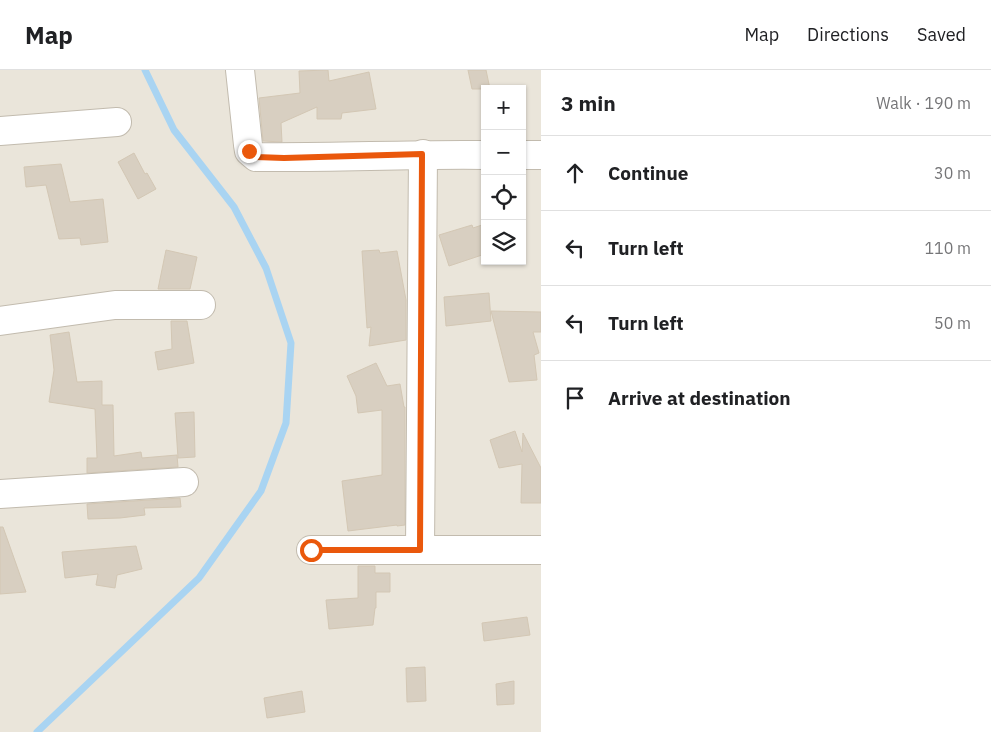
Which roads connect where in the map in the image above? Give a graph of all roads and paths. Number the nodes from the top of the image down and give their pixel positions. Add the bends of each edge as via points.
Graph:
1 (240, 70) edge
2 (117, 122) dead end
3 (0, 131) edge
4 (422, 154) junction
5 (481, 154) edge
6 (526, 155) edge
7 (541, 155) edge
8 (201, 305) dead end
9 (0, 321) edge
10 (184, 482) dead end
11 (0, 494) edge
12 (311, 550) dead end
13 (420, 550) junction
14 (541, 550) edge

1 - 4 street via 249,151 256,157
2 - 3 street
4 - 5 street
4 - 13 street
6 - 7 street
8 - 9 street via 115,304
10 - 11 street
12 - 13 street
13 - 14 street

